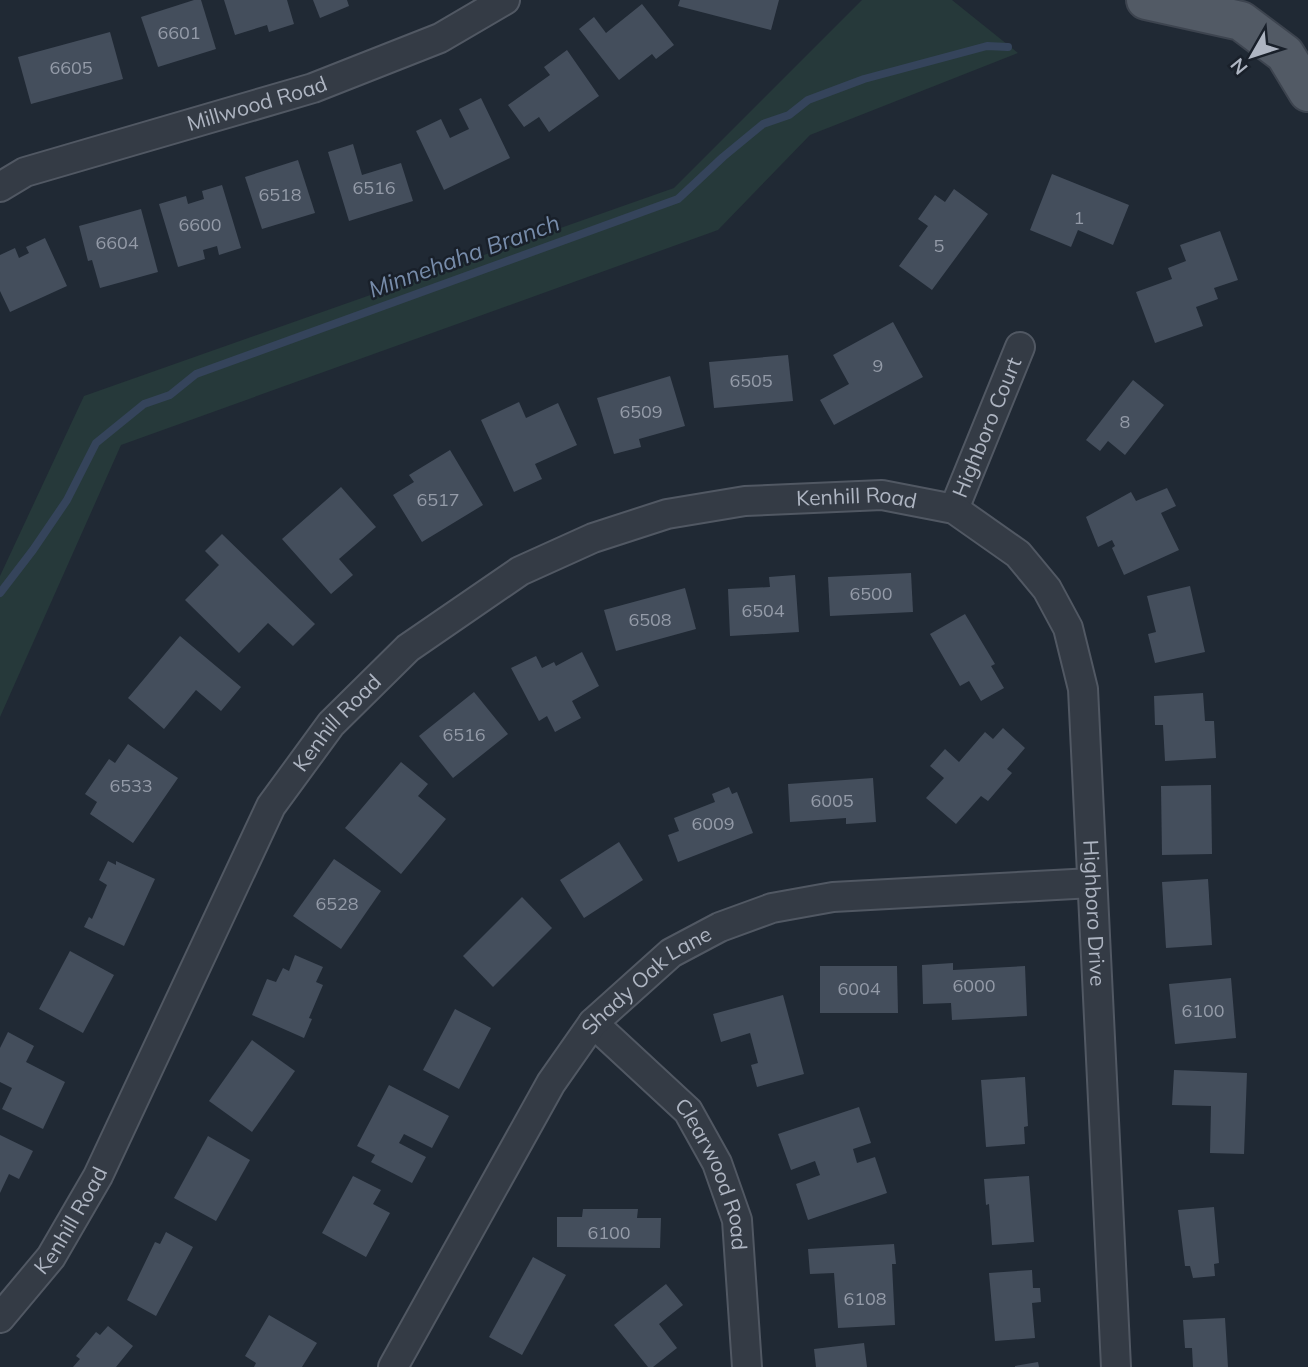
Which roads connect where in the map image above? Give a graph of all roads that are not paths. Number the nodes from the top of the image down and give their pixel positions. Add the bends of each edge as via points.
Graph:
1 (505, 0) edge
2 (1146, 0) edge
3 (1308, 92) edge
4 (0, 187) edge
5 (1020, 346) dead end
6 (954, 509) junction
7 (1092, 883) junction
8 (593, 1023) junction
9 (0, 1318) edge
10 (393, 1367) edge
11 (747, 1367) edge
12 (1116, 1367) edge

1 - 4 street, Millwood Road via 440,38 313,88 25,172
2 - 3 main road via 1241,21 1285,54
5 - 6 street, Highboro Court
6 - 7 street, Highboro Drive via 1018,554 1047,589 1068,628 1083,689
6 - 9 street, Kenhill Road via 882,495 745,501 667,514 593,538 520,571 408,648 331,724 271,806 98,1176 51,1257
7 - 8 street, Shady Oak Lane via 833,897 772,908 720,927 671,953
7 - 12 street, Highboro Drive
8 - 10 street, Shady Oak Lane via 551,1083
8 - 11 street, Clearwood Road via 688,1111 717,1163 737,1220

